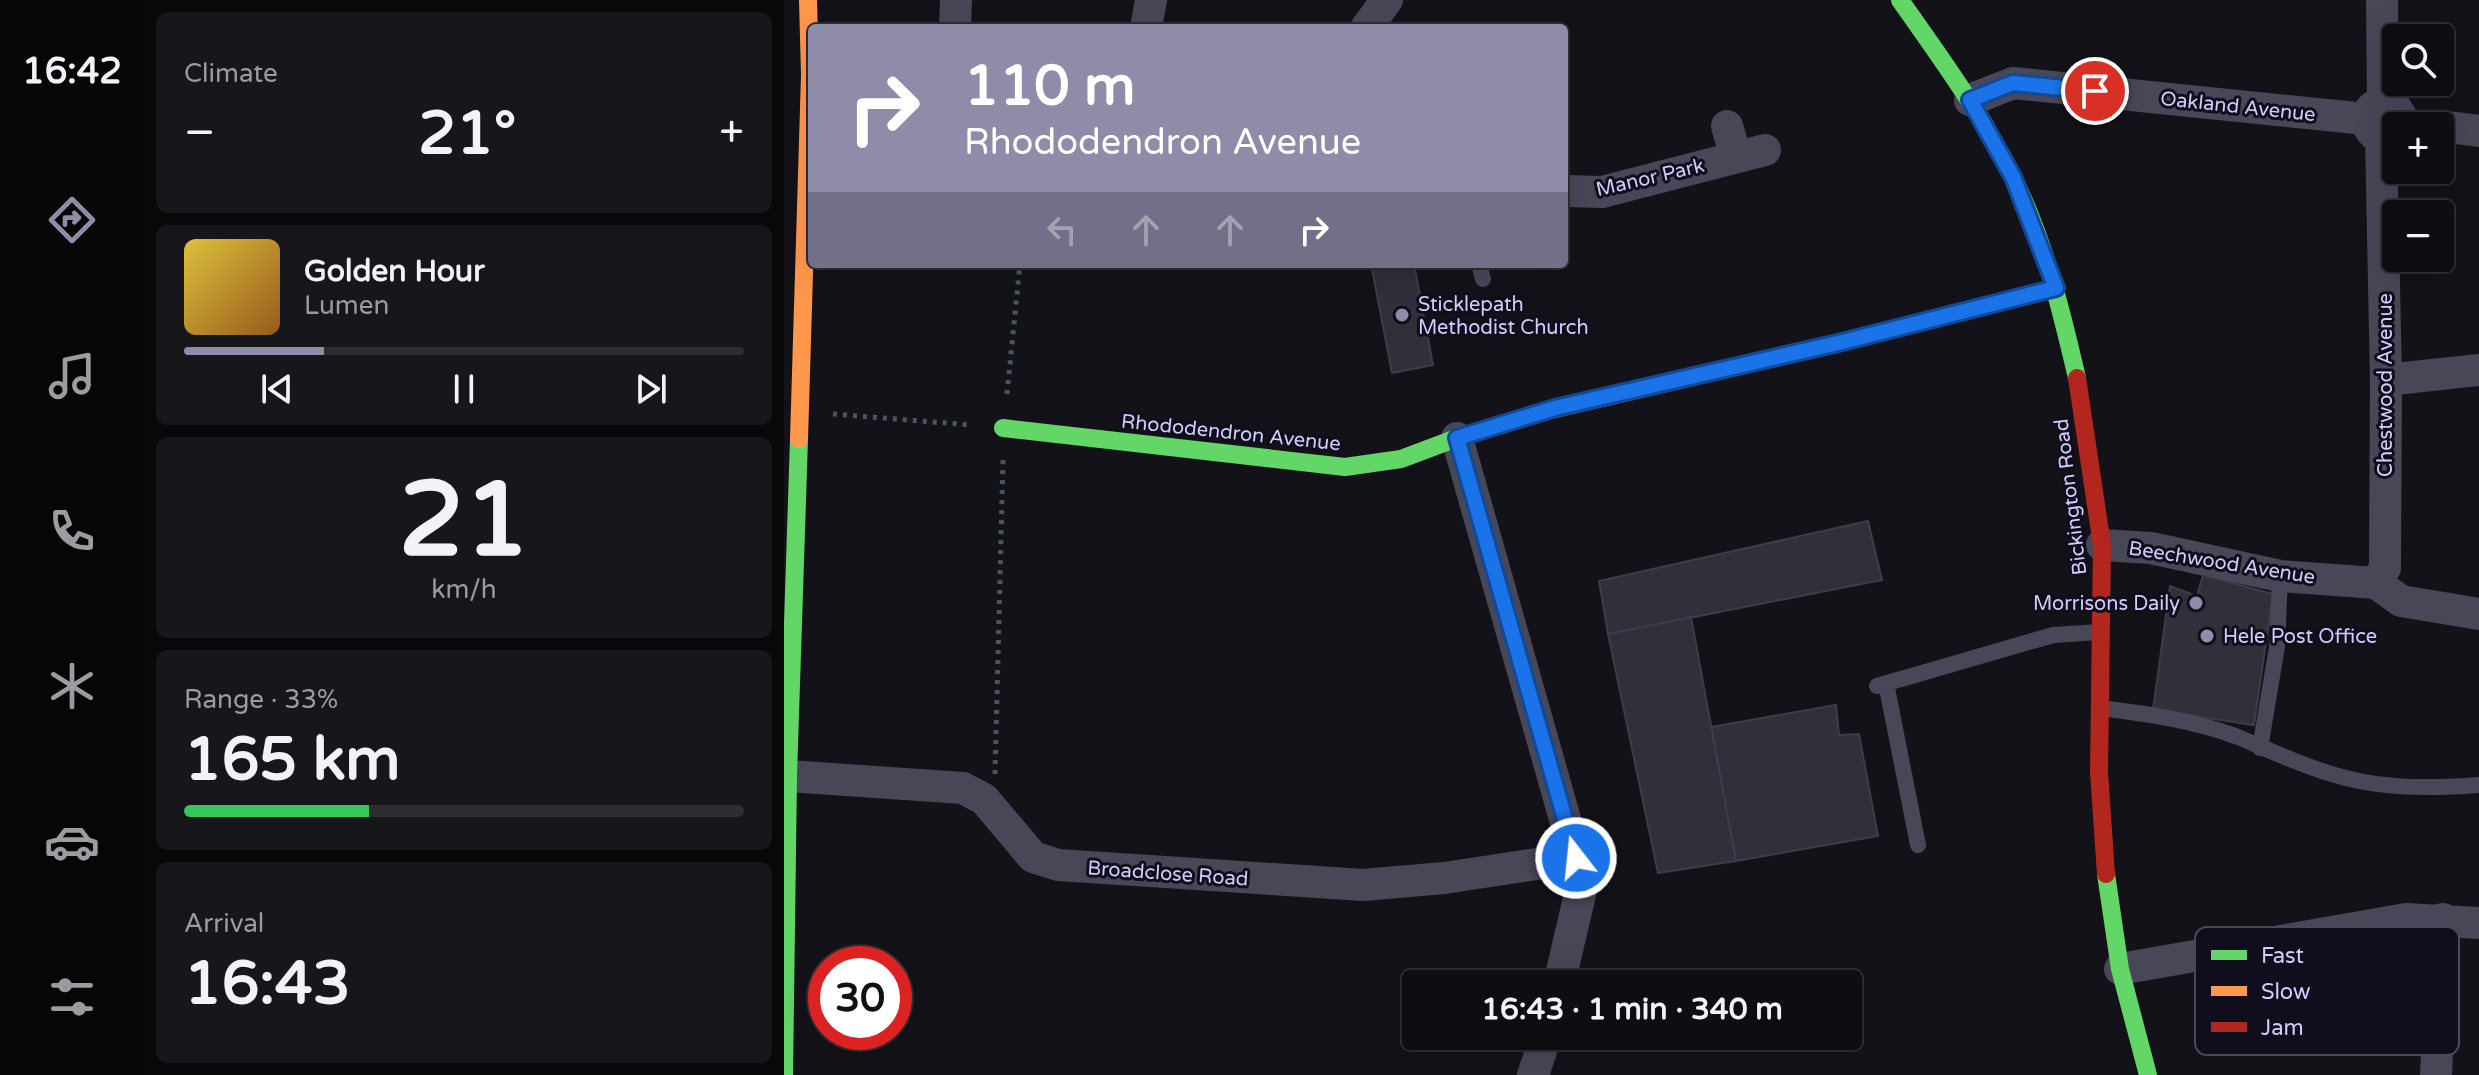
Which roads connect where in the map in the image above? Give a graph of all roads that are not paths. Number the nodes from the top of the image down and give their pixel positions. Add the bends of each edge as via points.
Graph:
1 (808, 0) edge
2 (956, 0) edge
3 (1151, 0) edge
4 (1387, 0) edge
5 (1900, 0) edge
6 (2382, 0) edge
7 (809, 24) edge
8 (955, 24) edge
9 (1147, 24) edge
10 (1369, 24) edge
11 (1970, 100) junction
12 (2387, 112) edge
13 (2382, 122) edge
14 (1727, 126) dead end
15 (2454, 128) edge
16 (2479, 131) edge
17 (808, 159) edge
18 (2388, 184) edge
19 (1568, 191) edge
20 (2056, 288) junction
21 (2479, 370) edge
22 (2386, 380) junction
23 (1003, 428) road end
24 (1457, 438) junction
25 (2102, 545) junction
26 (2280, 576) junction
27 (2388, 592) junction
28 (2479, 614) edge
29 (2102, 632) junction
30 (2099, 708) junction
31 (2260, 748) junction
32 (788, 776) junction
33 (2479, 785) edge
34 (1918, 845) dead end
35 (1576, 858) junction
36 (2443, 919) junction
37 (2479, 923) edge
38 (2360, 927) edge
39 (2443, 927) edge
40 (2195, 956) edge
41 (2120, 969) junction
42 (1562, 970) edge
43 (1541, 1050) edge
44 (2437, 1055) edge
45 (784, 1075) edge
46 (1533, 1075) edge
47 (2148, 1075) edge
48 (2436, 1075) edge

1 - 7 street
2 - 8 street
3 - 9 street
4 - 10 street
5 - 11 street, Bickington Road
6 - 12 street, Chestwood Avenue
11 - 13 street, Oakland Avenue via 2013,83
11 - 20 street, Bickington Road via 2013,177
14 - 19 street, Manor Park via 1751,154 1602,192
15 - 16 street, Oakland Avenue
17 - 32 street
18 - 22 street, Chestwood Avenue
20 - 24 street, Rhododendron Avenue via 1555,408
20 - 25 street, Bickington Road via 2078,385
21 - 22 street
22 - 27 street, Chestwood Avenue
23 - 24 street, Rhododendron Avenue via 1345,467 1401,459
24 - 35 street
25 - 26 street, Beechwood Avenue via 2151,548
25 - 29 street, Bickington Road
26 - 27 street, Beechwood Avenue
26 - 31 lane via 2277,647
27 - 28 street, Beechwood Avenue
29 - 30 street, Bickington Road
29 - 34 lane via 2053,635 1882,684
30 - 31 lane via 2188,723
30 - 41 street, Bickington Road via 2107,882
31 - 33 lane via 2359,782 2430,788
32 - 35 street, Broadclose Road via 963,788 984,799 1033,857 1058,865 1363,885
32 - 45 street
35 - 42 street via 1581,890
36 - 37 street
36 - 38 street
36 - 39 street
40 - 41 street
41 - 47 street, Bickington Road
43 - 46 street
44 - 48 street

